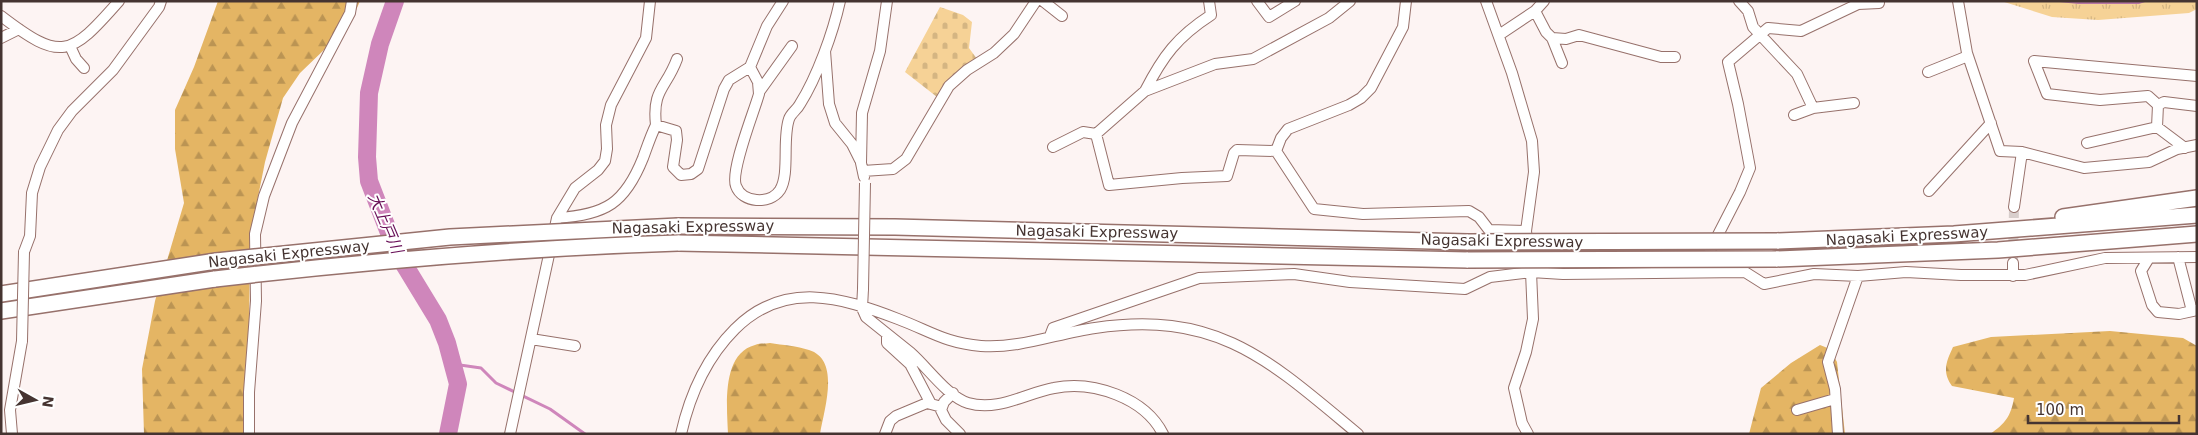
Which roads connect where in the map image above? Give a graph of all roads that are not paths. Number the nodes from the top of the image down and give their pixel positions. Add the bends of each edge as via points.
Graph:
1 (118, 1) edge
2 (161, 1) edge
3 (352, 1) edge
4 (650, 1) edge
5 (783, 1) edge
6 (840, 1) edge
7 (888, 1) edge
8 (1036, 1) edge
9 (1043, 1) edge
10 (1209, 1) edge
11 (1257, 1) edge
12 (1296, 1) edge
13 (1350, 1) edge
14 (1406, 1) edge
15 (1486, 1) edge
16 (1544, 1) edge
17 (1739, 1) edge
18 (1879, 1) edge
19 (1958, 1) edge
20 (1536, 11) junction
21 (1, 16) edge
22 (1062, 16) dead end
23 (19, 28) junction
24 (1499, 35) junction
25 (1761, 36) junction
26 (1, 38) edge
27 (1552, 38) junction
28 (70, 46) junction
29 (792, 46) dead end
30 (825, 48) junction
31 (1968, 56) junction
32 (1675, 57) dead end
33 (677, 59) dead end
34 (1562, 63) dead end
35 (750, 67) junction
36 (84, 68) dead end
37 (1928, 72) dead end
38 (2197, 76) edge
39 (1145, 91) junction
40 (759, 92) junction
41 (1854, 103) dead end
42 (2158, 106) junction
43 (2197, 106) edge
44 (1813, 108) junction
45 (1794, 115) dead end
46 (1991, 123) junction
47 (656, 125) junction
48 (2157, 127) junction
49 (1096, 134) junction
50 (2087, 143) dead end
51 (2197, 146) edge
52 (1053, 147) dead end
53 (2185, 148) junction
54 (1276, 151) junction
55 (2022, 152) junction
56 (862, 167) junction
57 (1929, 191) dead end
58 (2197, 198) edge
59 (2014, 207) tunnel mouth
60 (2197, 215) edge
61 (558, 218) junction
62 (1526, 231) junction
63 (2197, 234) edge
64 (1850, 239) junction
65 (2197, 256) edge
66 (2178, 257) junction
67 (2149, 258) junction
68 (2013, 263) tunnel mouth
69 (1531, 272) junction
70 (1698, 274) junction
71 (1858, 276) junction
72 (2013, 276) junction
73 (1, 294) edge
74 (862, 308) junction
75 (2194, 310) edge
76 (1, 311) edge
77 (887, 334) junction
78 (1050, 336) junction
79 (530, 339) junction
80 (575, 346) dead end
81 (952, 394) junction
82 (1834, 399) junction
83 (931, 404) junction
84 (942, 406) junction
85 (1797, 410) dead end
86 (886, 433) edge
87 (12, 434) edge
88 (249, 434) edge
89 (510, 434) edge
90 (681, 434) edge
91 (960, 434) edge
92 (1163, 434) edge
93 (1358, 434) edge
94 (1528, 434) edge
95 (1838, 434) edge

1 - 28 street
2 - 87 street, bridge via 114,70 72,111 58,130 40,167 32,193 30,236 24,252 22,341 10,410
3 - 88 street via 350,13 292,123 264,196 256,234
4 - 61 street via 646,38 611,105 605,161 575,188
5 - 35 street via 767,26
6 - 30 street
7 - 56 street via 880,51 862,114
8 - 56 street via 1014,34 949,86 906,159 893,169
9 - 22 street
10 - 39 street via 1211,15 1184,33 1157,67
11 - 12 street via 1269,17
13 - 39 street via 1329,18 1253,59 1215,64
14 - 54 street via 1403,27 1372,88 1349,105 1288,129
15 - 24 street
16 - 20 street
17 - 25 street via 1748,11 1752,27
18 - 25 street via 1879,4 1858,4 1801,31 1768,28
19 - 31 street
20 - 24 street
20 - 27 street
21 - 23 street
23 - 26 street
23 - 28 street via 42,45 53,48
24 - 62 street via 1532,141 1534,172
25 - 44 street via 1797,74
25 - 70 street via 1728,62 1750,168
27 - 32 street via 1566,39 1579,35 1662,57
27 - 34 street
28 - 36 street
29 - 40 street
30 - 40 street via 800,106 789,117 781,189 765,200 754,200 742,194 735,185 735,171
30 - 56 street via 829,104 834,123 852,144
31 - 37 street
31 - 46 street
33 - 47 street via 670,77 663,81 656,95
35 - 40 street
35 - 47 street via 729,80 724,89 698,169 691,174 681,175 673,167 676,131
38 - 42 street via 2034,61 2047,94 2100,100 2148,96
39 - 49 street
41 - 44 street
42 - 43 street via 2164,102
42 - 48 street
44 - 45 street
46 - 55 street via 2000,151
46 - 57 street
47 - 61 street via 630,186 617,199 600,211 580,217
48 - 50 street
48 - 53 street
49 - 52 street via 1083,132
49 - 54 street via 1109,185 1227,176 1237,150
51 - 53 street
53 - 55 street via 2149,162 2084,168
54 - 62 street via 1314,209 1363,214 1469,211 1479,217 1489,230
55 - 59 street
56 - 74 street, bridge via 865,183
58 - 64 highway via 2030,221
60 - 64 highway, Nagasaki Expressway via 1973,233
61 - 79 street
62 - 69 street
63 - 76 highway, Nagasaki Expressway, bridge via 2007,250 1776,259 1468,260 678,243 452,254 215,279
64 - 73 highway, Nagasaki Expressway, bridge via 1468,242 896,227 678,226 450,237 216,261
65 - 66 street
66 - 67 street
66 - 75 street
67 - 72 street via 2105,258
67 - 75 street via 2141,271 2152,305 2158,312
68 - 72 street
69 - 70 street
69 - 78 street via 1490,277 1465,289 1350,282 1294,274 1199,278 1053,328
69 - 94 street via 1533,319 1514,388
70 - 71 street via 1745,272 1764,284 1814,274
71 - 72 street via 1906,272
71 - 82 street via 1828,362
74 - 77 street via 866,317
74 - 78 street via 961,344 990,347
74 - 90 street via 804,296 788,298 756,311 722,342 704,366
77 - 81 street
77 - 83 street via 887,343 910,364
78 - 93 street via 1145,322 1192,328 1234,342 1274,366
79 - 80 street
79 - 89 street
81 - 84 street
81 - 92 street via 967,403 999,405 1055,388 1077,386 1142,407 1156,420
82 - 85 street
82 - 95 street
83 - 84 street
83 - 86 street via 896,416
84 - 91 street via 946,420

